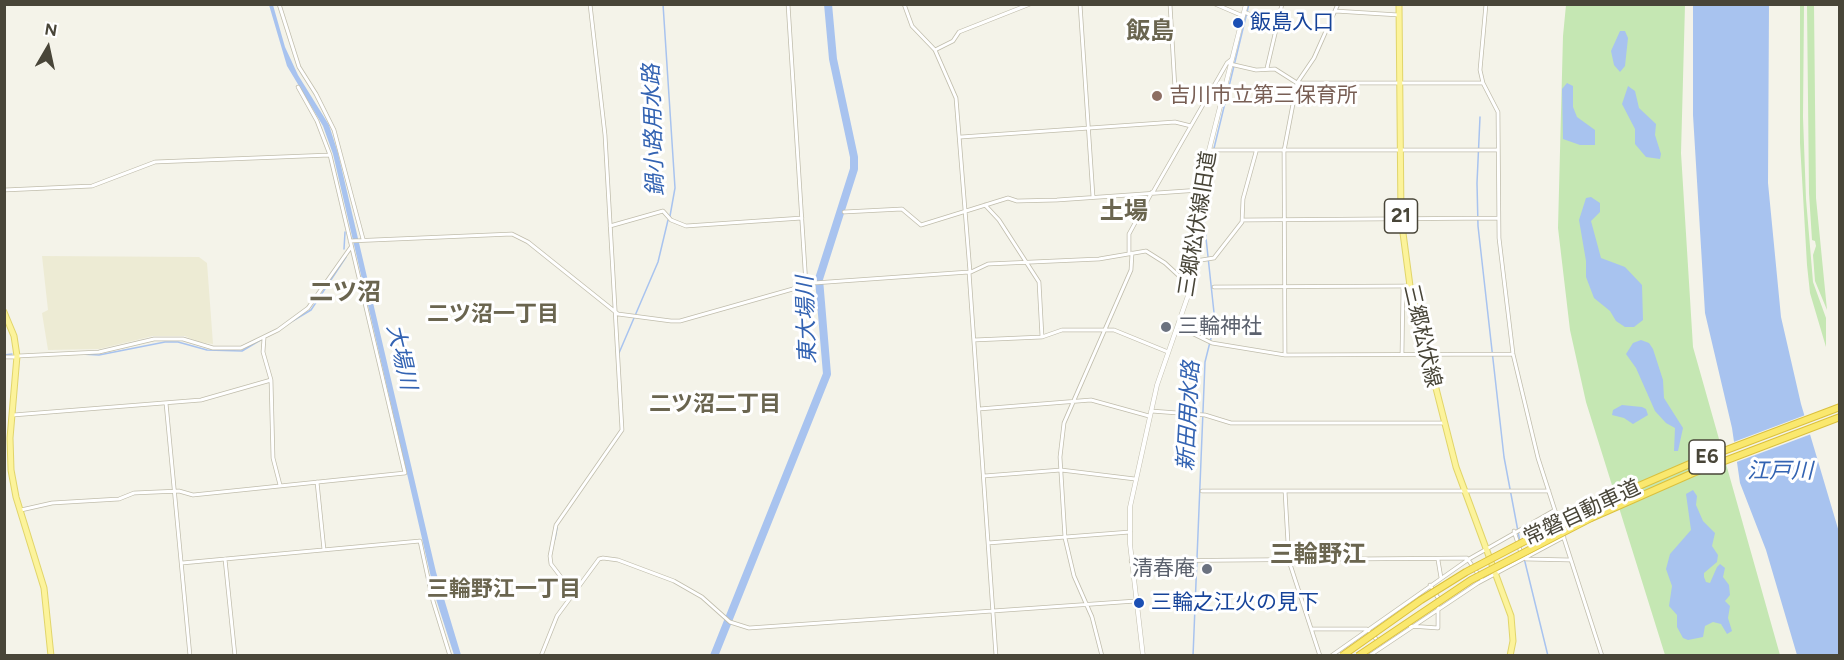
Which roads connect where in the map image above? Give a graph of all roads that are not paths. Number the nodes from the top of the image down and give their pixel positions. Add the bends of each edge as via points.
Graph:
1 (279, 4) edge
2 (590, 4) edge
3 (788, 4) edge
4 (904, 4) edge
5 (1030, 4) edge
6 (1080, 4) edge
7 (1170, 4) edge
8 (1215, 4) edge
9 (1245, 4) edge
10 (1282, 4) edge
11 (1338, 4) edge
12 (1399, 4) edge
13 (1486, 4) edge
14 (1335, 11) junction
15 (1245, 13) junction
16 (1399, 15) junction
17 (1277, 25) junction
18 (935, 51) junction
19 (1233, 63) junction
20 (1267, 68) junction
21 (1297, 83) junction
22 (1400, 83) junction
23 (1483, 83) junction
24 (298, 87) dead end
25 (1174, 89) dead end
26 (1191, 126) junction
27 (1089, 128) junction
28 (961, 137) junction
29 (1498, 150) junction
30 (1212, 151) junction
31 (1284, 151) junction
32 (1400, 151) junction
33 (1256, 152) junction
34 (330, 155) junction
35 (4, 190) edge
36 (1200, 190) junction
37 (1153, 192) junction
38 (1093, 197) junction
39 (985, 205) junction
40 (965, 210) junction
41 (844, 212) dead end
42 (802, 218) junction
43 (1401, 218) junction
44 (1498, 218) junction
45 (1284, 219) junction
46 (1244, 220) junction
47 (610, 226) junction
48 (362, 239) junction
49 (351, 241) junction
50 (351, 247) junction
51 (1130, 253) junction
52 (1195, 261) junction
53 (1026, 263) junction
54 (970, 273) junction
55 (806, 285) junction
56 (1406, 286) junction
57 (1191, 287) junction
58 (1214, 287) dead end
59 (1285, 287) junction
60 (615, 311) junction
61 (4, 312) edge
62 (1179, 327) junction
63 (1104, 330) junction
64 (1042, 337) junction
65 (264, 340) junction
66 (974, 340) junction
67 (1170, 352) junction
68 (1402, 354) junction
69 (1426, 354) junction
70 (1514, 354) junction
71 (1285, 355) junction
72 (4, 357) edge
73 (17, 357) junction
74 (271, 380) junction
75 (1073, 401) junction
76 (166, 403) junction
77 (1839, 407) edge
78 (979, 408) junction
79 (1150, 414) junction
80 (4, 415) edge
81 (13, 415) junction
82 (1839, 417) edge
83 (1443, 423) junction
84 (1061, 470) junction
85 (984, 476) junction
86 (1136, 479) junction
87 (317, 482) junction
88 (280, 485) junction
89 (175, 490) junction
90 (1463, 490) junction
91 (1202, 491) dead end
92 (1285, 491) junction
93 (1549, 491) junction
94 (1555, 510) junction
95 (20, 511) junction
96 (1516, 530) junction
97 (1130, 532) junction
98 (1564, 537) junction
99 (1065, 538) junction
100 (988, 543) junction
101 (1486, 549) junction
102 (324, 550) junction
103 (225, 558) junction
104 (1469, 559) junction
105 (1524, 559) junction
106 (1438, 560) junction
107 (1571, 560) junction
108 (1131, 561) junction
109 (1289, 561) junction
110 (182, 562) junction
111 (1496, 572) junction
112 (1441, 578) junction
113 (1482, 580) junction
114 (1430, 585) junction
115 (574, 594) junction
116 (1136, 601) junction
117 (1443, 604) junction
118 (1086, 605) junction
119 (1438, 607) junction
120 (993, 611) junction
121 (1410, 626) junction
122 (1367, 628) junction
123 (1311, 629) junction
124 (1382, 646) junction
125 (51, 656) edge
126 (190, 656) edge
127 (235, 656) edge
128 (450, 656) edge
129 (541, 656) edge
130 (996, 656) edge
131 (1102, 656) edge
132 (1143, 656) edge
133 (1320, 656) edge
134 (1331, 656) edge
135 (1342, 656) edge
136 (1358, 656) edge
137 (1369, 656) edge
138 (1510, 656) edge
139 (1602, 656) edge

1 - 48 street via 299,68 337,138
2 - 47 street via 605,135
3 - 42 street
4 - 18 street via 912,26
5 - 18 street via 959,32 953,41
6 - 27 street
7 - 25 street
8 - 15 street
9 - 15 street, 三郷松伏線旧道
10 - 17 street
11 - 14 street
12 - 16 main road, 三郷松伏線 / 21
13 - 23 street via 1480,70
14 - 16 street
14 - 21 street via 1314,58
15 - 17 street
15 - 19 street, 三郷松伏線旧道
16 - 22 main road, 三郷松伏線 / 21
17 - 20 street
18 - 28 street via 956,98
19 - 20 street via 1256,70
19 - 26 street
19 - 30 street, 三郷松伏線旧道
20 - 21 street
21 - 22 street
21 - 31 street
22 - 23 street
22 - 32 main road, 三郷松伏線 / 21
23 - 29 street via 1497,106
24 - 34 street
26 - 27 street via 1175,122
26 - 37 street
27 - 28 street
27 - 38 street
28 - 40 street
29 - 32 street
29 - 44 street
30 - 33 street
30 - 36 street, 三郷松伏線旧道
31 - 32 street
31 - 33 street
31 - 45 street
32 - 43 main road, 三郷松伏線 / 21
33 - 46 street via 1243,199
34 - 35 street via 155,162 92,186
34 - 49 street
36 - 37 street
36 - 52 street, 三郷松伏線旧道
37 - 38 street
37 - 51 street via 1129,234
38 - 39 street via 1017,201 1008,198
39 - 40 street
39 - 53 street
40 - 41 street via 921,225 902,209
40 - 54 street
42 - 47 street via 686,226 670,220 663,212
42 - 55 street
43 - 44 street
43 - 45 street
43 - 56 main road, 三郷松伏線 / 21
44 - 70 street
45 - 46 street
45 - 59 street
46 - 52 street via 1209,260
47 - 60 street
48 - 49 street
48 - 60 street via 512,234 528,242
49 - 50 street
50 - 65 street via 308,308
50 - 87 street via 405,473
51 - 53 street via 1099,259
51 - 57 street via 1146,251
51 - 63 street via 1131,270
52 - 57 street, 三郷松伏線旧道
53 - 54 street via 988,264
53 - 64 street via 1039,282
54 - 55 street
54 - 66 street
55 - 60 street via 680,321
56 - 59 street
56 - 68 street
56 - 69 main road, 三郷松伏線 / 21
57 - 62 street, 三郷松伏線旧道
58 - 59 street
59 - 71 street
60 - 115 street via 622,430 556,525 550,556 551,564
61 - 73 main road
62 - 67 street, 三郷松伏線旧道
62 - 71 street via 1212,343
63 - 64 street via 1062,330
63 - 67 street via 1114,330
63 - 75 street
64 - 66 street
65 - 73 street via 241,348 213,348 183,339 154,339 99,352
65 - 74 street via 262,352
66 - 78 street
67 - 79 street, 三郷松伏線旧道
68 - 69 street
68 - 71 street
69 - 70 street
69 - 83 main road, 三郷松伏線 / 21
70 - 93 street via 1528,422
72 - 73 street
73 - 81 main road
74 - 76 street via 201,400
74 - 88 street via 273,458
75 - 78 street
75 - 79 street via 1103,402
75 - 84 street via 1064,423
76 - 81 street
76 - 89 street
77 - 135 highway, 常磐自動車道 / E6, bridge via 1692,463 1555,524 1421,600
78 - 85 street
79 - 83 street via 1205,415 1231,423
79 - 86 street, 三郷松伏線旧道
80 - 81 street
81 - 95 main road via 11,470
82 - 136 highway, 常磐自動車道 / E6, bridge via 1693,473 1558,533 1471,580
83 - 90 main road, 三郷松伏線 / 21
84 - 85 street
84 - 86 street
84 - 99 street
85 - 100 street
86 - 97 street, 三郷松伏線旧道
87 - 88 street
87 - 102 street
88 - 89 street via 193,495
89 - 95 street via 134,493 119,499 52,503
89 - 110 street
90 - 92 street
90 - 93 street
90 - 101 main road, 三郷松伏線 / 21
91 - 92 street
92 - 109 street
93 - 94 street
94 - 96 street
94 - 98 street
95 - 125 main road via 44,588
96 - 101 street
96 - 105 street
97 - 99 street
97 - 108 street, 三郷松伏線旧道
98 - 105 street
98 - 107 street
99 - 100 street
99 - 118 street
100 - 120 street
101 - 104 street
101 - 111 main road, 三郷松伏線 / 21
102 - 103 street
102 - 128 street via 420,541
103 - 110 street
103 - 127 street
104 - 106 street
104 - 112 street
104 - 113 street
105 - 107 street
105 - 111 street
106 - 109 street
106 - 112 street
107 - 139 street
108 - 109 street
108 - 116 street, 三郷松伏線旧道
109 - 123 street
110 - 126 street
111 - 113 street
111 - 138 main road, 三郷松伏線 / 21 via 1511,616
112 - 114 street
113 - 117 street
114 - 117 street
114 - 122 street
115 - 120 street via 599,559 613,559 674,581 702,597 730,622 749,628
115 - 129 street via 549,630
116 - 118 street
116 - 132 street, 三郷松伏線旧道
117 - 119 street
118 - 120 street
118 - 131 street
119 - 121 street
119 - 121 street via 1438,628
120 - 130 street
121 - 124 street
122 - 123 street
122 - 124 street
122 - 134 street
123 - 133 street
124 - 137 street

